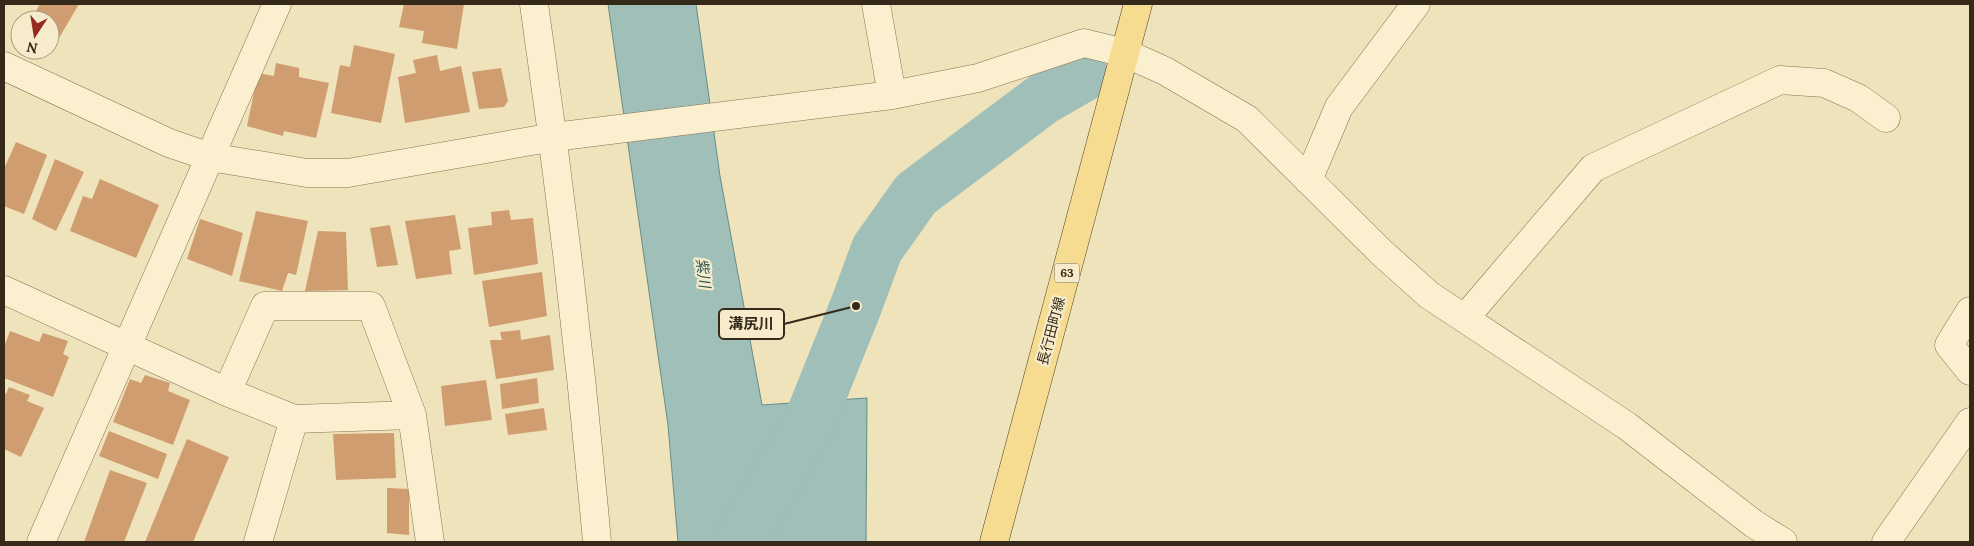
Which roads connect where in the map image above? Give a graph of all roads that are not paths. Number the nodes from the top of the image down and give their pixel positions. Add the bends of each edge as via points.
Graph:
1 (277, 4) edge
2 (534, 4) edge
3 (876, 4) edge
4 (1138, 4) edge
5 (1416, 4) edge
6 (1125, 53) junction
7 (4, 66) edge
8 (880, 97) junction
9 (1886, 118) dead end
10 (554, 137) junction
11 (210, 157) junction
12 (1308, 180) junction
13 (4, 290) edge
14 (1970, 311) edge
15 (1465, 318) junction
16 (127, 346) junction
17 (1970, 371) edge
18 (227, 392) junction
19 (412, 415) junction
20 (294, 419) junction
21 (1970, 422) edge
22 (42, 542) edge
23 (258, 542) edge
24 (430, 542) edge
25 (597, 542) edge
26 (994, 542) edge
27 (1783, 542) edge
28 (1886, 542) edge

1 - 11 street
2 - 10 street
3 - 8 street
4 - 6 main road, 長行田町線 / 63
5 - 12 street via 1339,108
6 - 8 street via 1084,44 978,78
6 - 12 street via 1165,71 1247,119
6 - 26 main road, 長行田町線 / 63
7 - 11 street via 169,143
8 - 10 street
9 - 15 street via 1858,98 1824,83 1780,80 1594,168
10 - 11 street via 348,173 306,173
10 - 25 street
11 - 16 street
12 - 15 street via 1429,295
13 - 16 street
14 - 17 street via 1949,345
15 - 27 street via 1627,426 1754,524
16 - 18 street
16 - 22 street
18 - 19 street via 265,306 371,306
18 - 20 street
19 - 20 street
19 - 24 street
20 - 23 street
21 - 28 street

